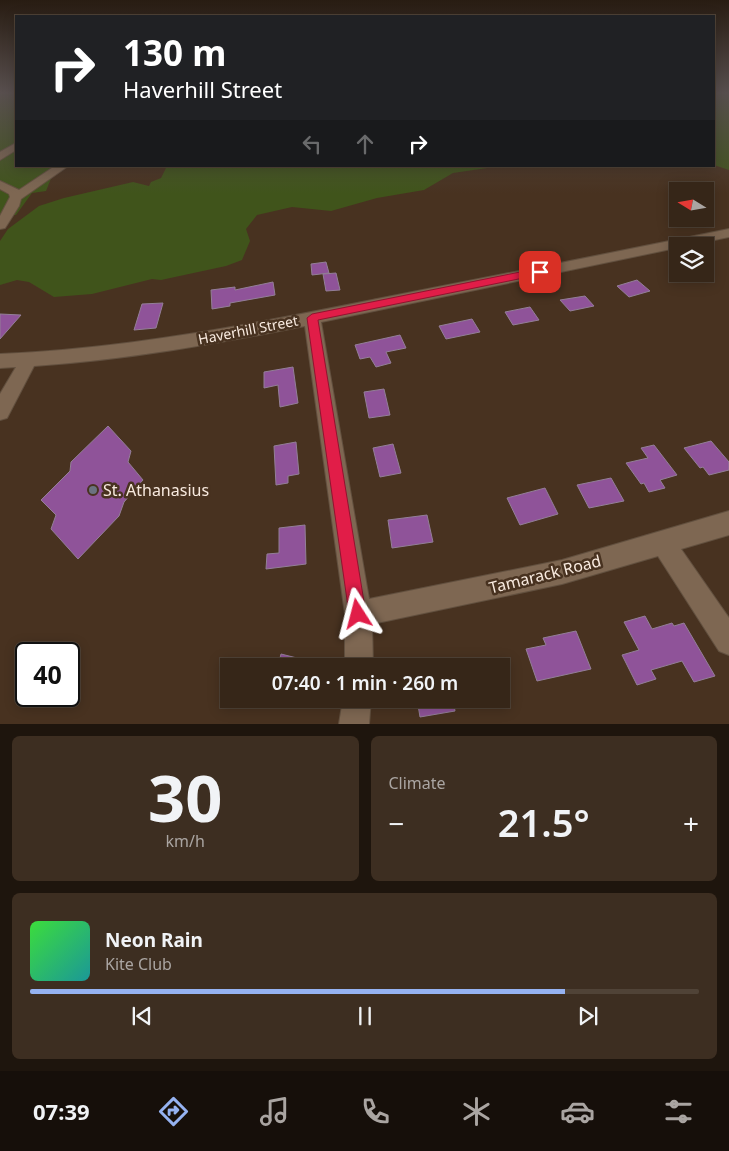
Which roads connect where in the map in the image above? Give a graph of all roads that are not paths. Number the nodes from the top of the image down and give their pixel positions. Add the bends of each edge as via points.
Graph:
1 (15, 147) edge
2 (0, 157) edge
3 (62, 167) edge
4 (0, 184) edge
5 (16, 198) junction
6 (0, 225) edge
7 (729, 233) edge
8 (312, 318) junction
9 (29, 360) junction
10 (0, 361) edge
11 (0, 412) edge
12 (729, 523) edge
13 (663, 543) junction
14 (358, 614) junction
15 (729, 641) edge
16 (359, 658) edge
17 (356, 708) edge
18 (354, 724) edge

1 - 2 street
3 - 5 street
4 - 5 street via 14,192
5 - 6 street
7 - 8 street, Haverhill Street
8 - 9 street, Haverhill Street via 134,351
8 - 14 street
9 - 10 street, Haverhill Street
9 - 11 street
12 - 13 street, Tamarack Road
13 - 14 street, Tamarack Road via 562,572
13 - 15 street
14 - 16 street
17 - 18 street

